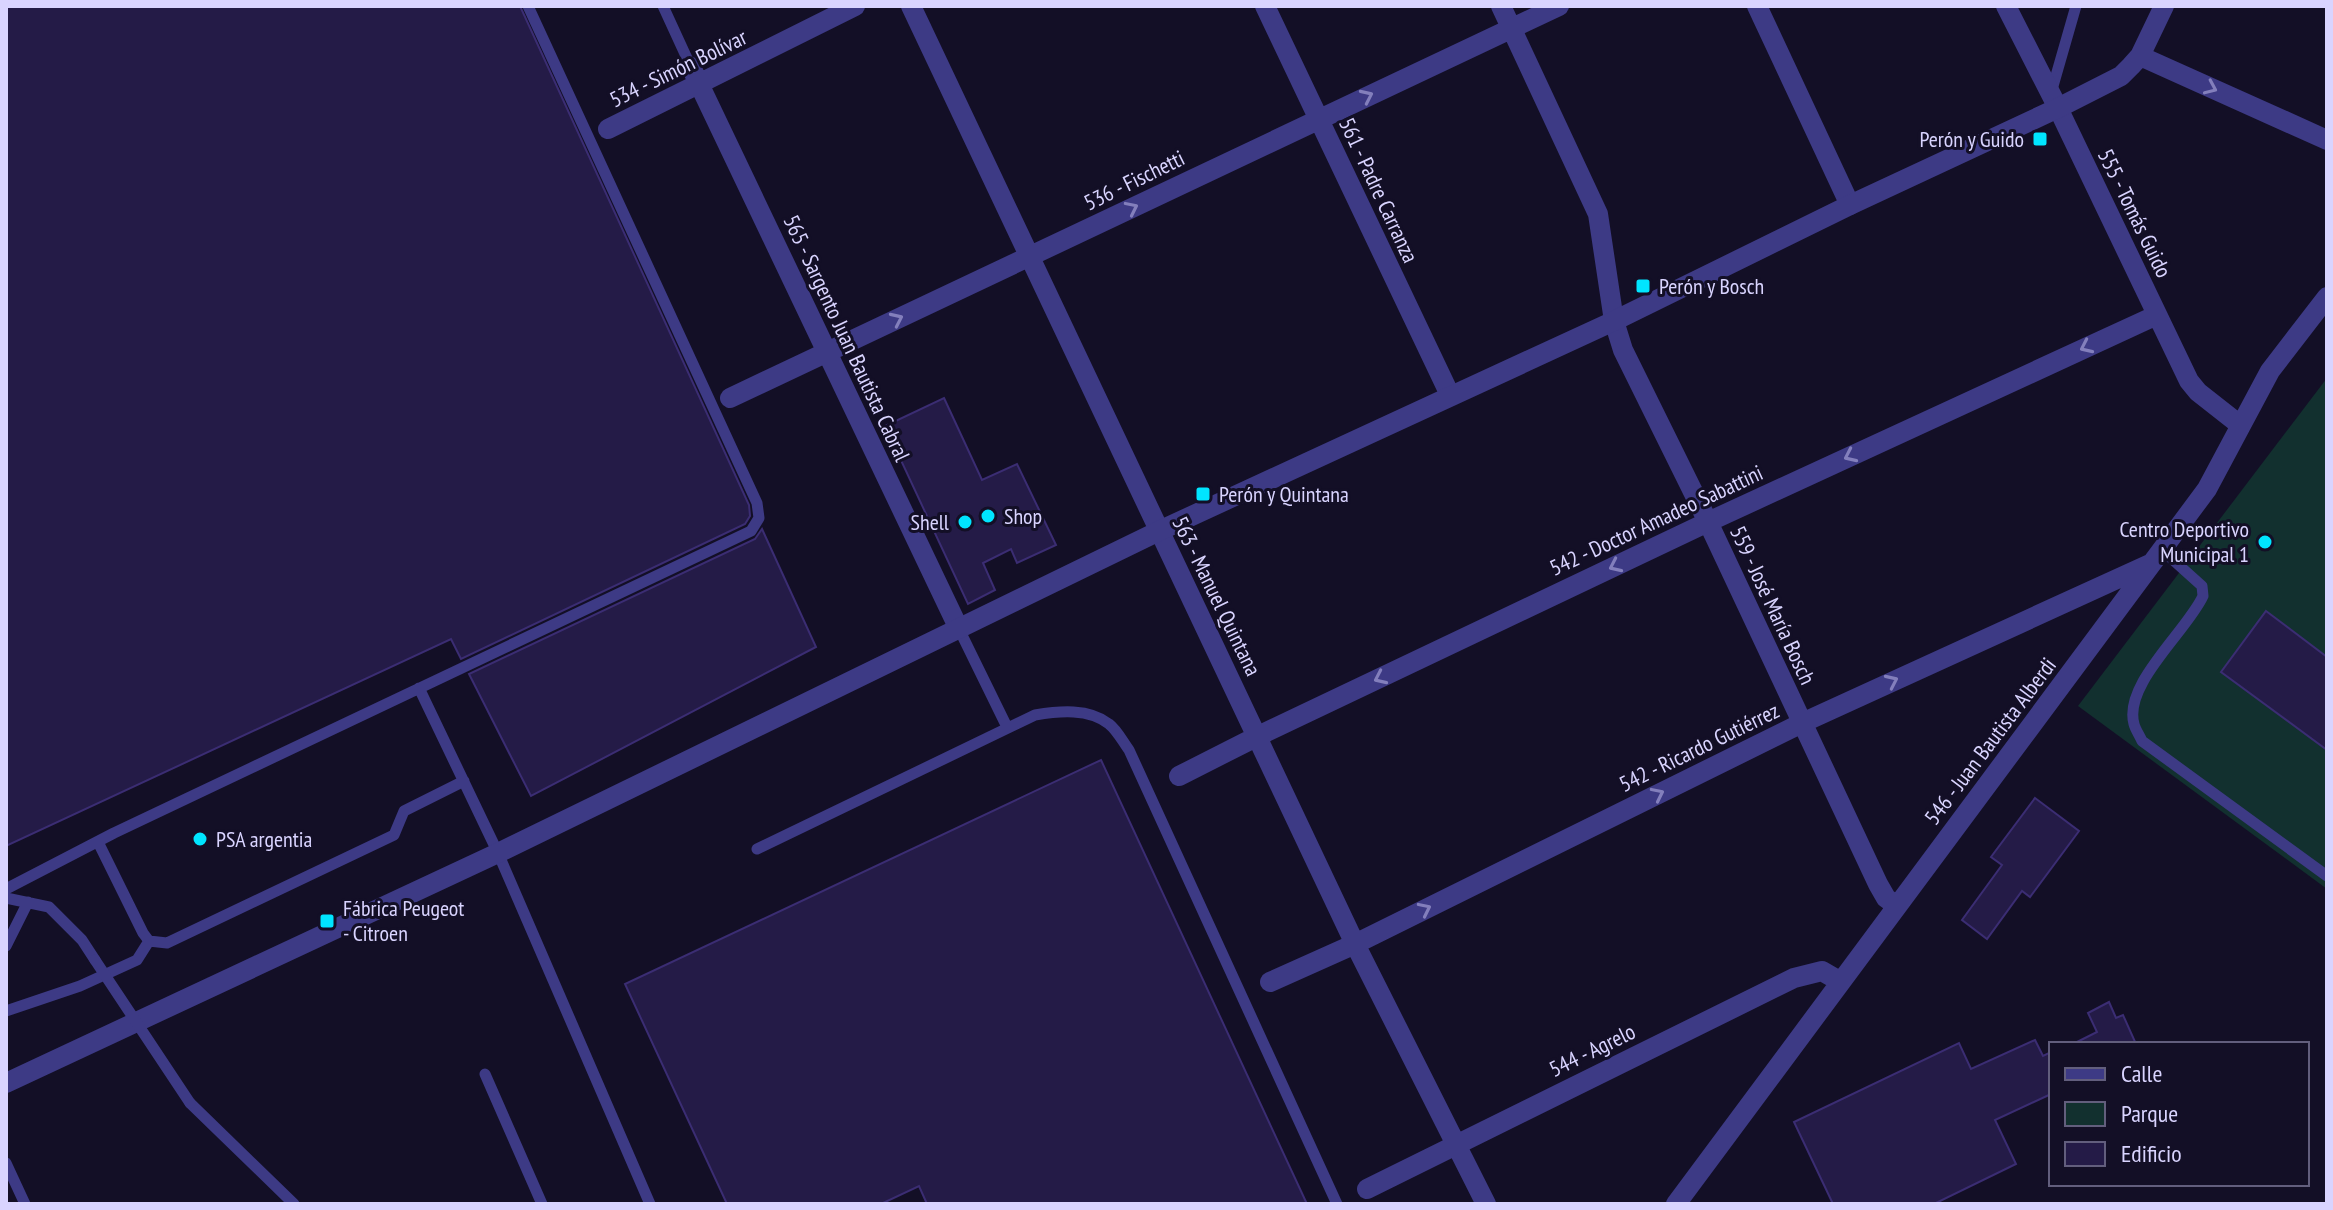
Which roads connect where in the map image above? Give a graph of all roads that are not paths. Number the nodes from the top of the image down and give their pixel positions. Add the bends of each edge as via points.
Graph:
1 (528, 6) edge
2 (663, 6) edge
3 (855, 6) edge
4 (911, 6) edge
5 (1265, 6) edge
6 (1501, 6) edge
7 (1559, 6) edge
8 (1757, 6) edge
9 (2006, 6) edge
10 (2076, 6) edge
11 (2164, 6) edge
12 (1512, 28) junction
13 (2140, 56) junction
14 (696, 76) junction
15 (2055, 101) junction
16 (1318, 119) junction
17 (608, 129) dead end
18 (2327, 140) edge
19 (1850, 205) junction
20 (1030, 257) junction
21 (2327, 297) edge
22 (2157, 315) junction
23 (1614, 321) junction
24 (827, 353) junction
25 (1450, 395) junction
26 (730, 398) dead end
27 (2240, 425) junction
28 (1708, 522) junction
29 (1159, 531) junction
30 (2157, 556) junction
31 (959, 629) junction
32 (419, 688) junction
33 (1802, 723) junction
34 (1007, 727) junction
35 (1258, 736) junction
36 (1179, 776) dead end
37 (464, 781) junction
38 (98, 842) junction
39 (757, 849) dead end
40 (498, 853) junction
41 (2327, 876) edge
42 (6, 889) edge
43 (6, 898) edge
44 (28, 902) junction
45 (1897, 906) junction
46 (149, 941) junction
47 (1355, 944) junction
48 (6, 946) edge
49 (1270, 982) dead end
50 (1841, 982) junction
51 (6, 1011) edge
52 (485, 1074) dead end
53 (6, 1083) edge
54 (1457, 1143) junction
55 (6, 1163) edge
56 (1367, 1189) dead end
57 (25, 1204) edge
58 (294, 1204) edge
59 (542, 1204) edge
60 (650, 1204) edge
61 (1337, 1204) edge
62 (1486, 1204) edge
63 (1676, 1204) edge

1 - 32 lane via 751,489 759,518 751,531
2 - 14 lane
3 - 14 street, 534 - Simón Bolívar
4 - 20 street, 563 - Manuel Quintana
5 - 16 street, 561 - Padre Carranza
6 - 12 street, 559 - José María Bosch
7 - 12 street, 536 - Fischetti
8 - 19 street
9 - 15 street, 555 - Tomás Guido
10 - 15 lane
11 - 13 street
16 -> 12 street, 536 - Fischetti
12 - 23 street, 559 - José María Bosch via 1598,214
13 - 15 street via 2121,76
13 -> 18 street
14 - 17 street, 534 - Simón Bolívar
14 - 24 street, 565 - Sargento Juan Bautista Cabral
15 - 19 street
15 - 22 street, 555 - Tomás Guido
20 -> 16 street, 536 - Fischetti
16 - 25 street, 561 - Padre Carranza
19 - 23 street
24 -> 20 street, 536 - Fischetti
20 - 29 street, 563 - Manuel Quintana
21 - 27 street, 546 - Juan Bautista Alberdi via 2270,371
22 - 27 street, 555 - Tomás Guido via 2189,381
22 -> 28 street, 542 - Doctor Amadeo Sabattini
23 - 25 street
23 - 28 street, 559 - José María Bosch via 1623,350
24 - 26 street, 536 - Fischetti
24 - 31 street, 565 - Sargento Juan Bautista Cabral
25 - 29 street
27 - 30 street, 546 - Juan Bautista Alberdi via 2207,489
28 - 33 street, 559 - José María Bosch
28 -> 35 street, 542 - Doctor Amadeo Sabattini
29 - 31 street
29 - 35 street, 563 - Manuel Quintana
33 -> 30 street, 542 - Ricardo Gutiérrez
30 - 41 lane via 2202,586 2203,596 2133,703 2142,741
30 - 45 street, 546 - Juan Bautista Alberdi
31 - 34 lane
31 - 40 street
32 - 37 lane
32 - 38 lane
33 - 45 street, 559 - José María Bosch via 1878,884
47 -> 33 street, 542 - Ricardo Gutiérrez
34 - 39 lane
34 - 61 lane via 1059,711 1087,714 1110,724 1129,750
35 - 36 street, 542 - Doctor Amadeo Sabattini
35 - 47 street, 563 - Manuel Quintana
37 - 40 lane
37 - 46 lane via 404,811 394,835 167,943
38 - 42 lane
38 - 46 lane
40 - 53 street
40 - 60 lane
43 - 44 lane
44 - 48 lane
44 - 58 lane, bridge via 49,907 82,940 190,1103
45 - 50 street, 546 - Juan Bautista Alberdi
46 - 51 lane via 137,960
47 - 49 street, 542 - Ricardo Gutiérrez
47 - 54 street, 563 - Manuel Quintana
50 - 54 street, 544 - Agrelo via 1822,971 1794,978
50 - 63 street, 546 - Juan Bautista Alberdi
52 - 59 lane
54 - 56 street, 544 - Agrelo
54 - 62 street, 563 - Manuel Quintana
55 - 57 lane

